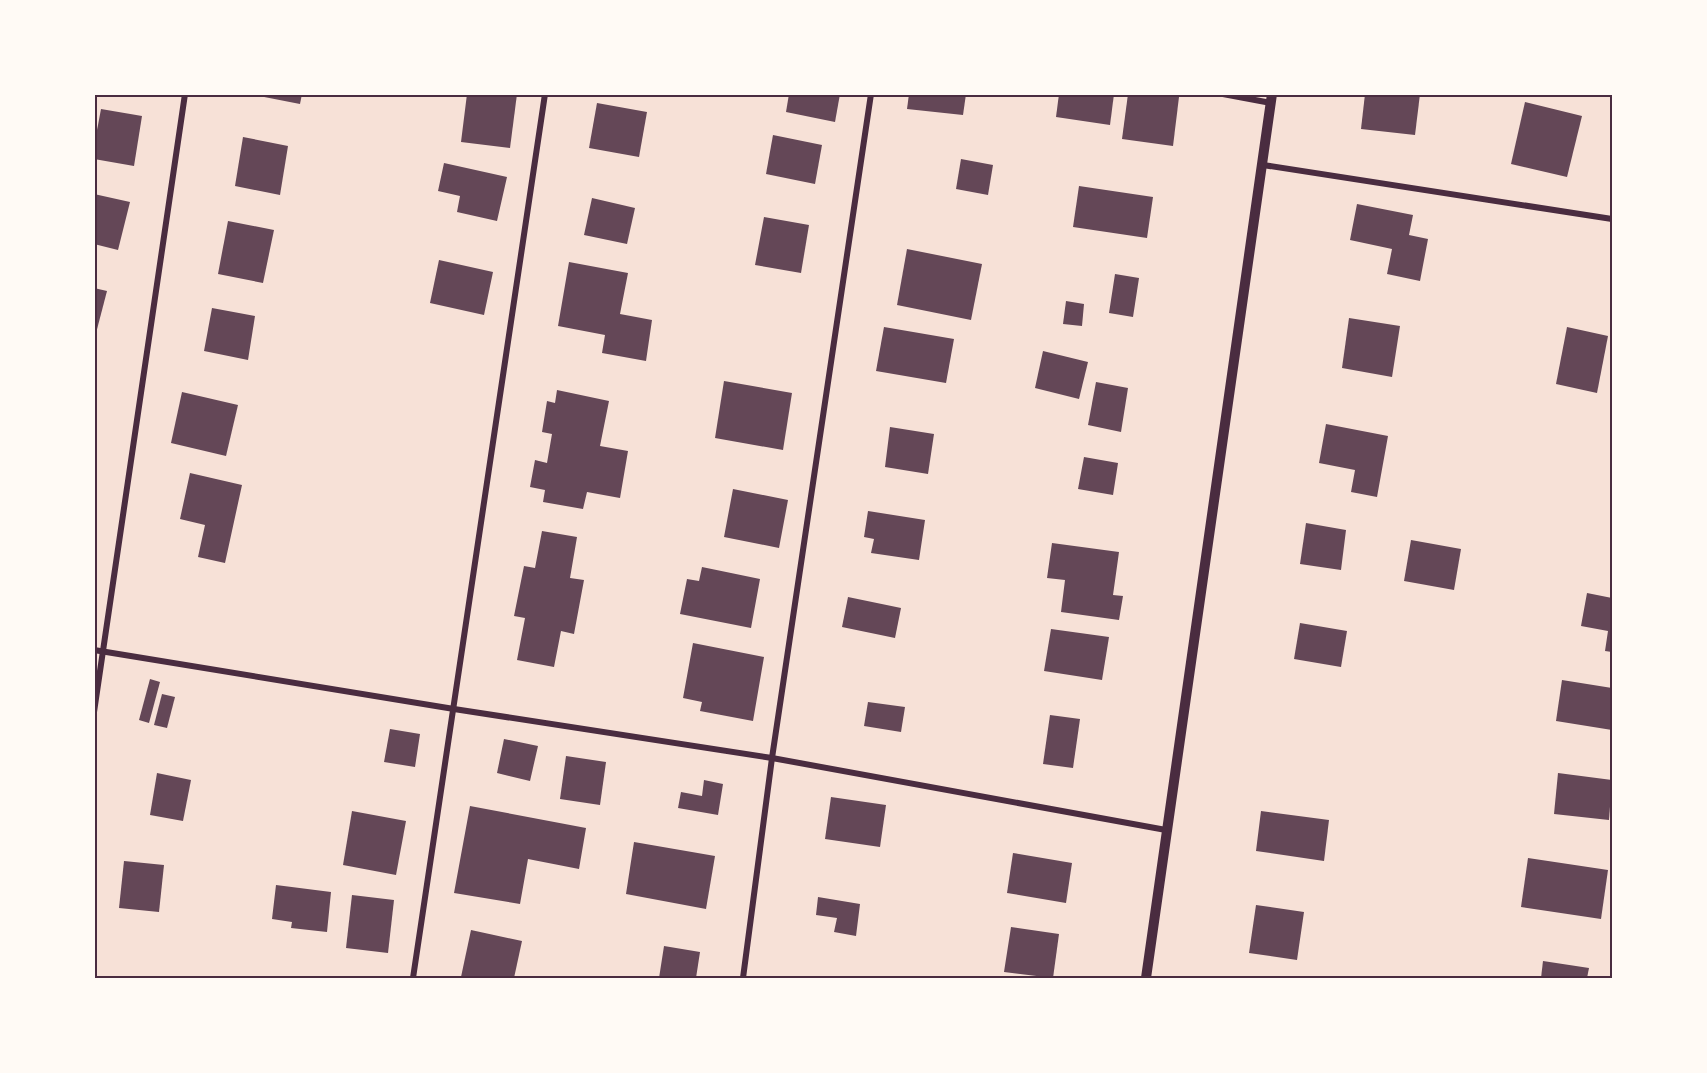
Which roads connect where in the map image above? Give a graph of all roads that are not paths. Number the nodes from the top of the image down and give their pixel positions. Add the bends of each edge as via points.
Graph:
1 (185, 94) edge
2 (545, 94) edge
3 (871, 94) edge
4 (1223, 94) edge
5 (1271, 99) edge
6 (1263, 165) junction
7 (1612, 219) edge
8 (94, 650) edge
9 (104, 651) junction
10 (454, 709) junction
11 (94, 712) edge
12 (772, 758) junction
13 (1166, 830) junction
14 (413, 978) edge
15 (743, 978) edge
16 (1146, 978) edge

1 - 9 street
2 - 10 street
3 - 12 street
4 - 5 street
5 - 6 street
6 - 7 street
6 - 13 street
8 - 9 street
9 - 10 street
9 - 11 street
10 - 12 street
10 - 14 street
12 - 13 street
12 - 15 street
13 - 16 street

